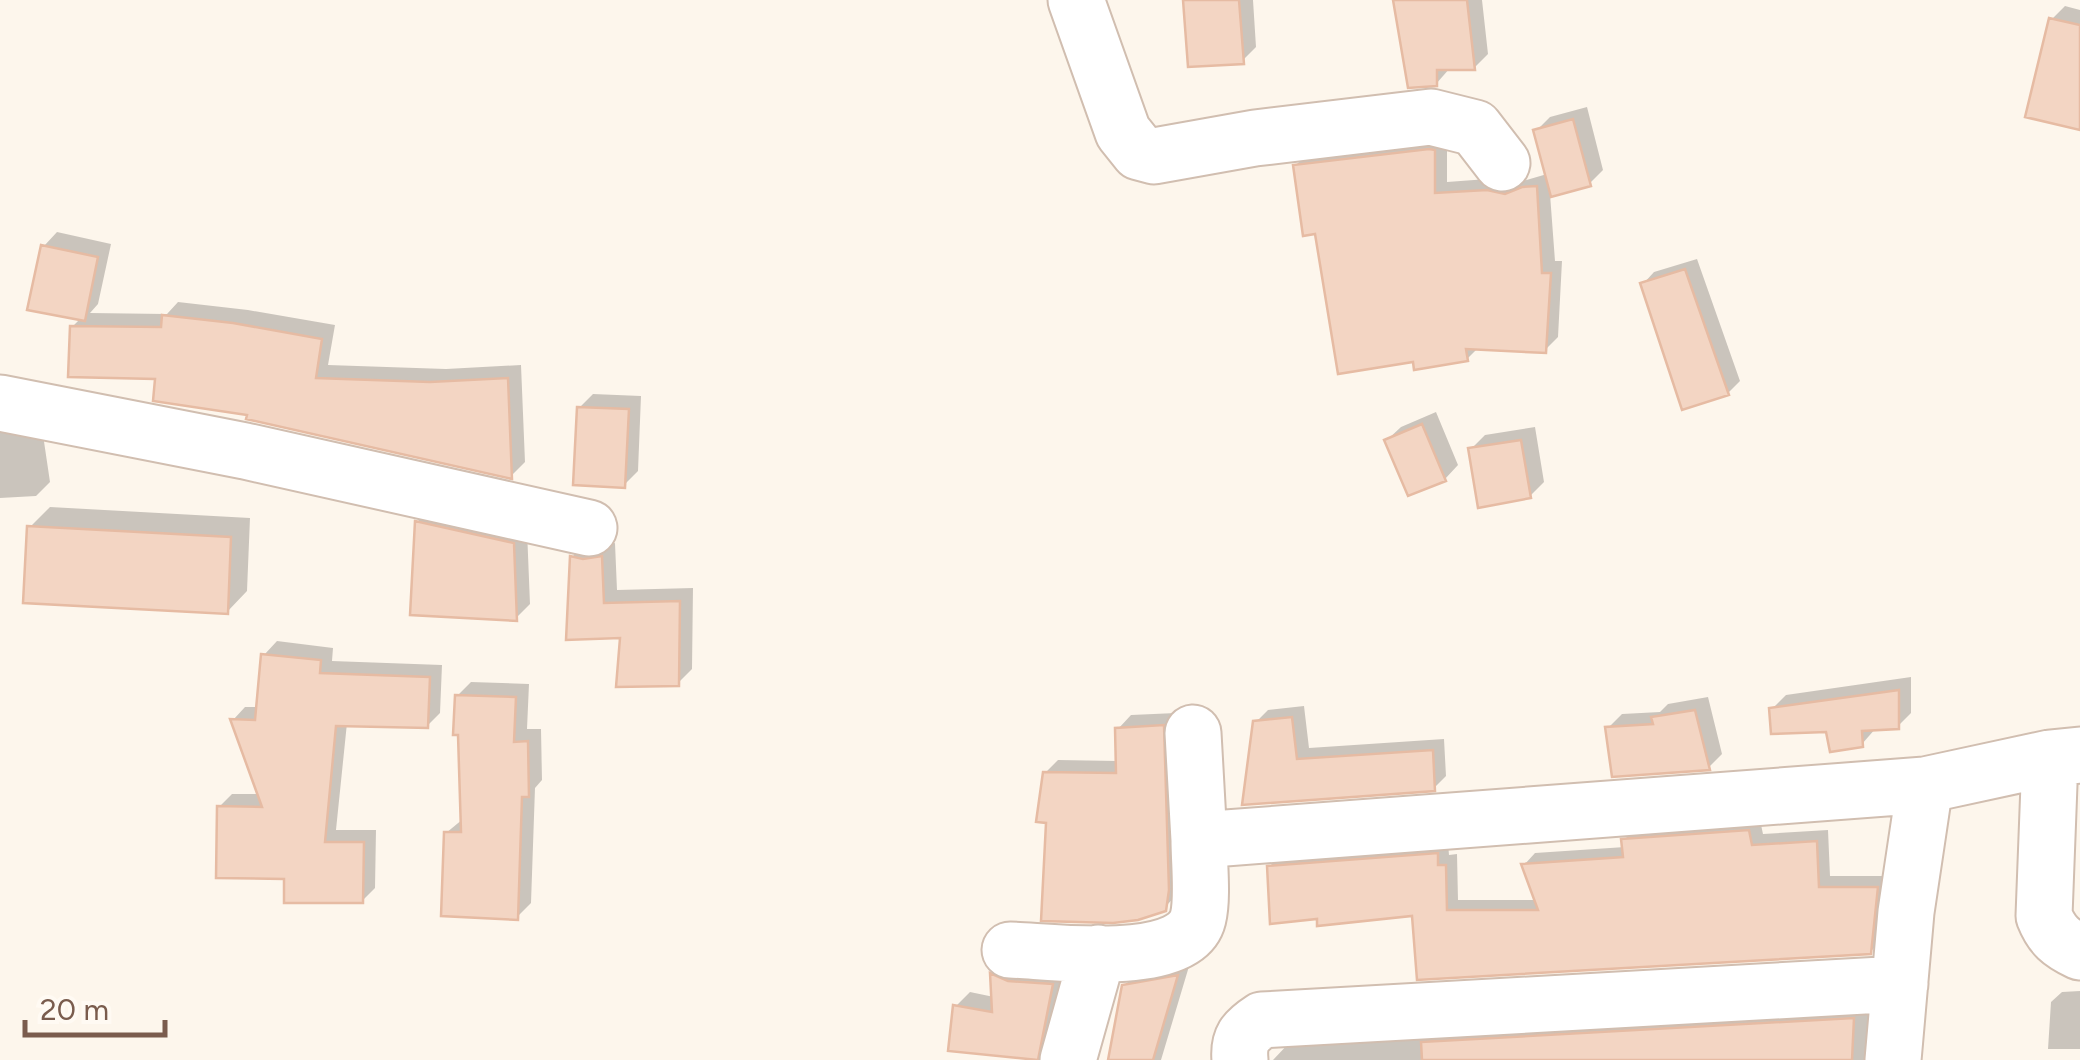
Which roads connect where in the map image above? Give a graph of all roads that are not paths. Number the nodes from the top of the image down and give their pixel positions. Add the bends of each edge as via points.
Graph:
1 (1076, 0) edge
2 (1502, 163) dead end
3 (0, 402) edge
4 (589, 528) dead end
5 (1193, 733) dead end
6 (2065, 756) edge
7 (1925, 786) junction
8 (1199, 840) junction
9 (1010, 950) dead end
10 (2080, 952) edge
11 (1098, 954) junction
12 (1900, 984) junction
13 (1068, 1060) edge
14 (1240, 1060) edge
15 (1892, 1060) edge

1 - 2 street via 1123,132 1139,152 1154,156 1431,117 1475,128
3 - 4 street
5 - 8 street
6 - 7 street
6 - 10 street via 2044,916 2060,942
7 - 8 street
7 - 12 street
8 - 11 street via 1198,920 1185,939 1163,950
9 - 11 street
11 - 13 street
12 - 14 street via 1262,1020 1246,1030
12 - 15 street

